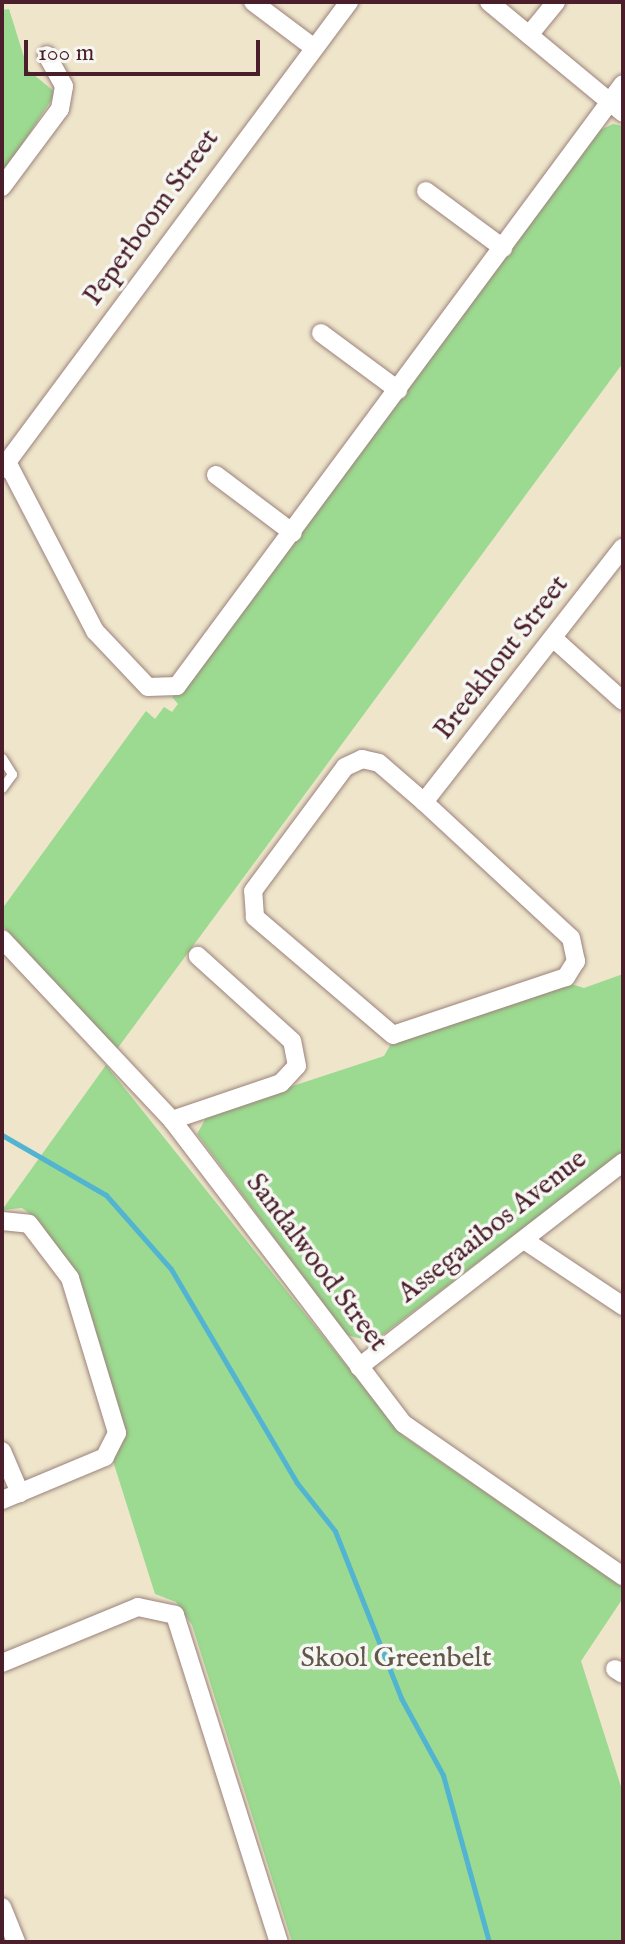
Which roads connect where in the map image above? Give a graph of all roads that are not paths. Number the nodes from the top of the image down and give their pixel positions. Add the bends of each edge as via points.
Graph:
1 (253, 2) edge
2 (349, 2) edge
3 (489, 2) edge
4 (556, 2) edge
5 (529, 35) junction
6 (313, 47) junction
7 (47, 55) dead end
8 (623, 84) edge
9 (616, 108) edge
10 (2, 187) edge
11 (426, 191) dead end
12 (503, 248) junction
13 (321, 333) dead end
14 (398, 390) junction
15 (5, 466) edge
16 (216, 475) dead end
17 (293, 533) junction
18 (623, 547) edge
19 (553, 638) junction
20 (623, 701) edge
21 (2, 758) edge
22 (2, 788) edge
23 (424, 802) junction
24 (2, 939) edge
25 (198, 956) dead end
26 (172, 1120) junction
27 (623, 1162) edge
28 (2, 1221) edge
29 (524, 1240) junction
30 (623, 1306) edge
31 (359, 1367) junction
32 (2, 1451) edge
33 (20, 1493) junction
34 (2, 1500) edge
35 (623, 1576) edge
36 (2, 1663) edge
37 (2, 1907) edge
38 (16, 1942) edge
39 (279, 1942) edge

1 - 6 street
2 - 6 street, Peperboom Street
3 - 5 street
4 - 5 street
5 - 9 street
6 - 15 street, Peperboom Street
7 - 10 street via 61,73 64,98
8 - 9 street
9 - 12 street
11 - 12 street
12 - 14 street
13 - 14 street
14 - 17 street
15 - 17 street via 95,631 155,690 184,681
16 - 17 street
18 - 19 street, Breekhout Street
19 - 20 street
19 - 23 street, Breekhout Street
21 - 22 lane via 12,774
23 - 23 street via 571,938 576,961 560,981 393,1035 255,917 251,896 350,763 379,763
24 - 26 street, Sandalwood Street
25 - 26 street via 292,1041 297,1066 281,1083
26 - 31 street, Sandalwood Street
27 - 29 street, Assegaaibos Avenue
28 - 33 street via 29,1224 70,1278 117,1433 105,1457
29 - 30 street
29 - 31 street, Assegaaibos Avenue
31 - 35 street, Sandalwood Street via 425,1443
32 - 33 street
33 - 34 street
36 - 39 street via 138,1607 175,1615
37 - 38 street

